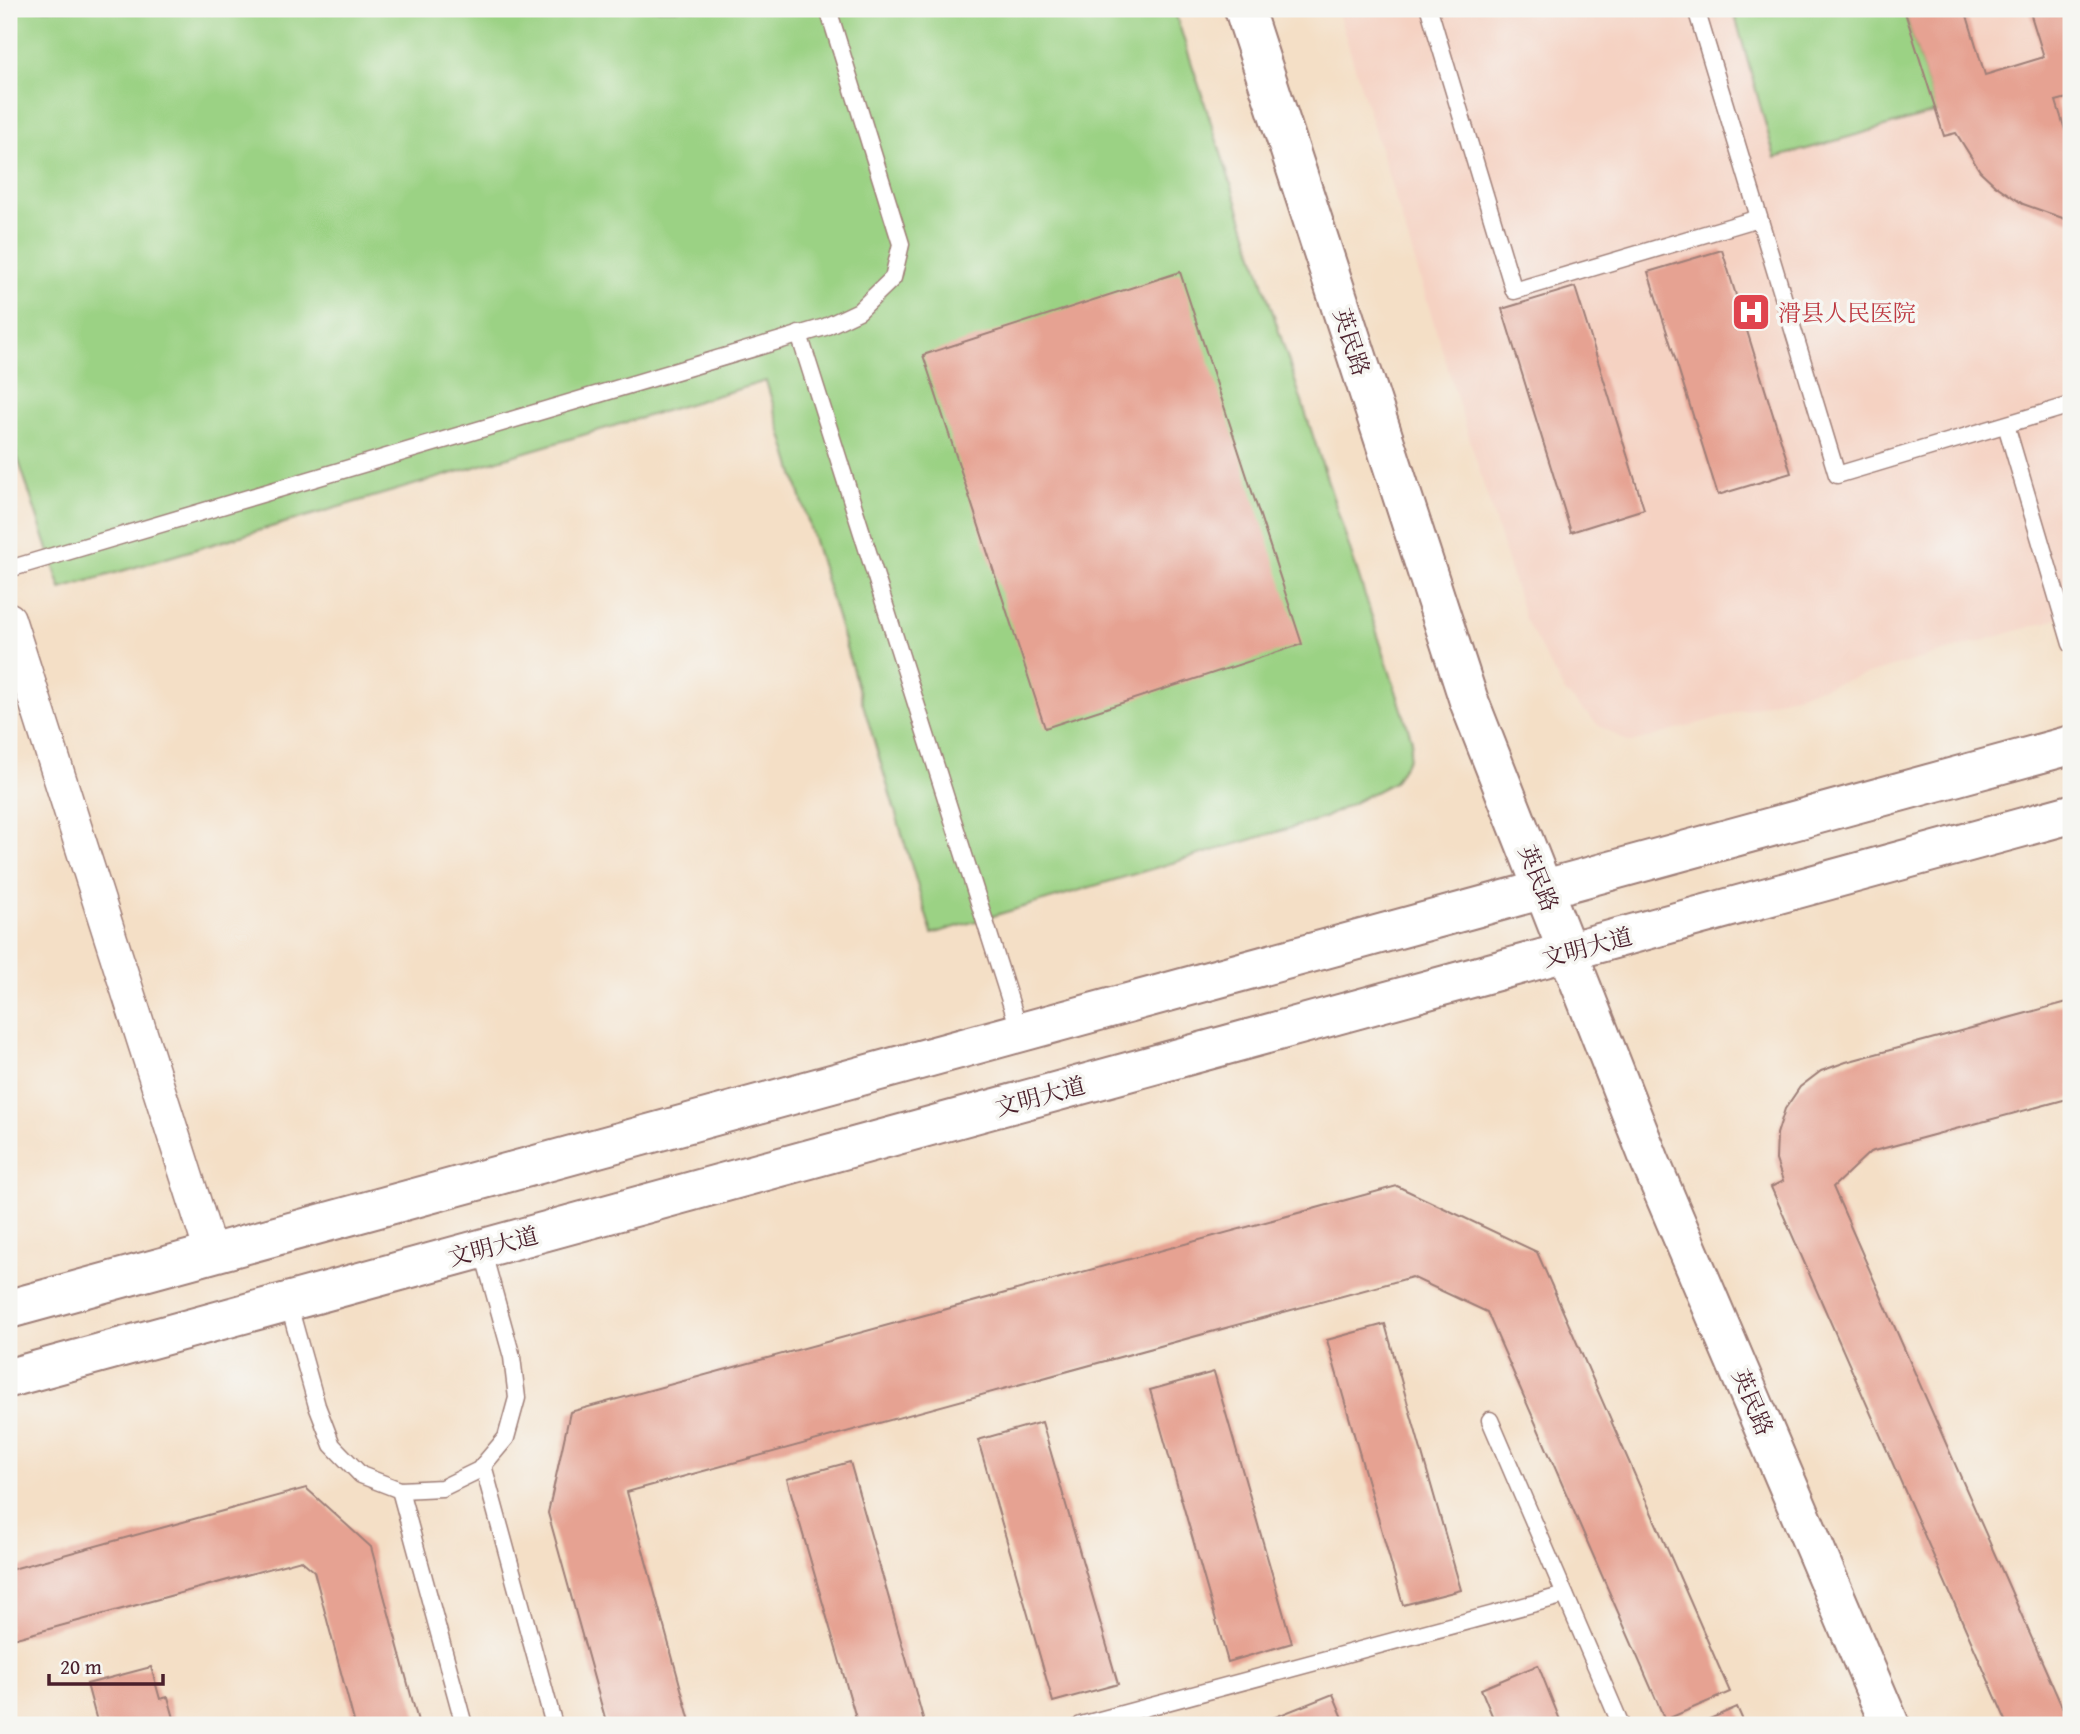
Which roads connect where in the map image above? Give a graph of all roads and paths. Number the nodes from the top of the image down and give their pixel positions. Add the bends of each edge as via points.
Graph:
1 (828, 9) edge
2 (1244, 9) edge
3 (1429, 9) edge
4 (1696, 9) edge
5 (1759, 218) junction
6 (799, 334) junction
7 (2071, 408) edge
8 (2006, 425) junction
9 (9, 569) edge
10 (9, 619) edge
11 (2071, 644) edge
12 (2071, 745) edge
13 (2071, 814) edge
14 (1543, 890) junction
15 (1568, 952) junction
16 (1020, 1032) junction
17 (482, 1248) junction
18 (211, 1253) junction
19 (288, 1302) junction
20 (9, 1308) edge
21 (9, 1378) edge
22 (1490, 1420) dead end
23 (483, 1465) junction
24 (400, 1490) junction
25 (1565, 1595) junction
26 (464, 1725) edge
27 (554, 1725) edge
28 (1081, 1725) edge
29 (1621, 1725) edge
30 (1890, 1725) edge

1 - 6 lane via 901,244 893,278 859,311
2 - 14 main road, 英民路 via 1469,701
3 - 5 lane via 1514,291
4 - 5 lane
5 - 8 lane via 1837,475
6 - 9 lane
6 - 16 lane
7 - 8 lane
8 - 11 lane
10 - 18 street
12 - 14 main road
13 - 15 main road, 文明大道
14 - 15 main road, 英民路
14 - 16 main road
15 - 17 main road, 文明大道
15 - 30 main road, 英民路 via 1650,1161
16 - 18 main road
17 - 19 main road, 文明大道
17 - 23 lane via 512,1357 517,1398 506,1438
18 - 20 main road
19 - 21 main road, 文明大道
19 - 24 lane via 332,1445 361,1475
22 - 25 lane
23 - 24 lane via 442,1488
23 - 27 lane
24 - 26 lane
25 - 28 lane
25 - 29 lane

